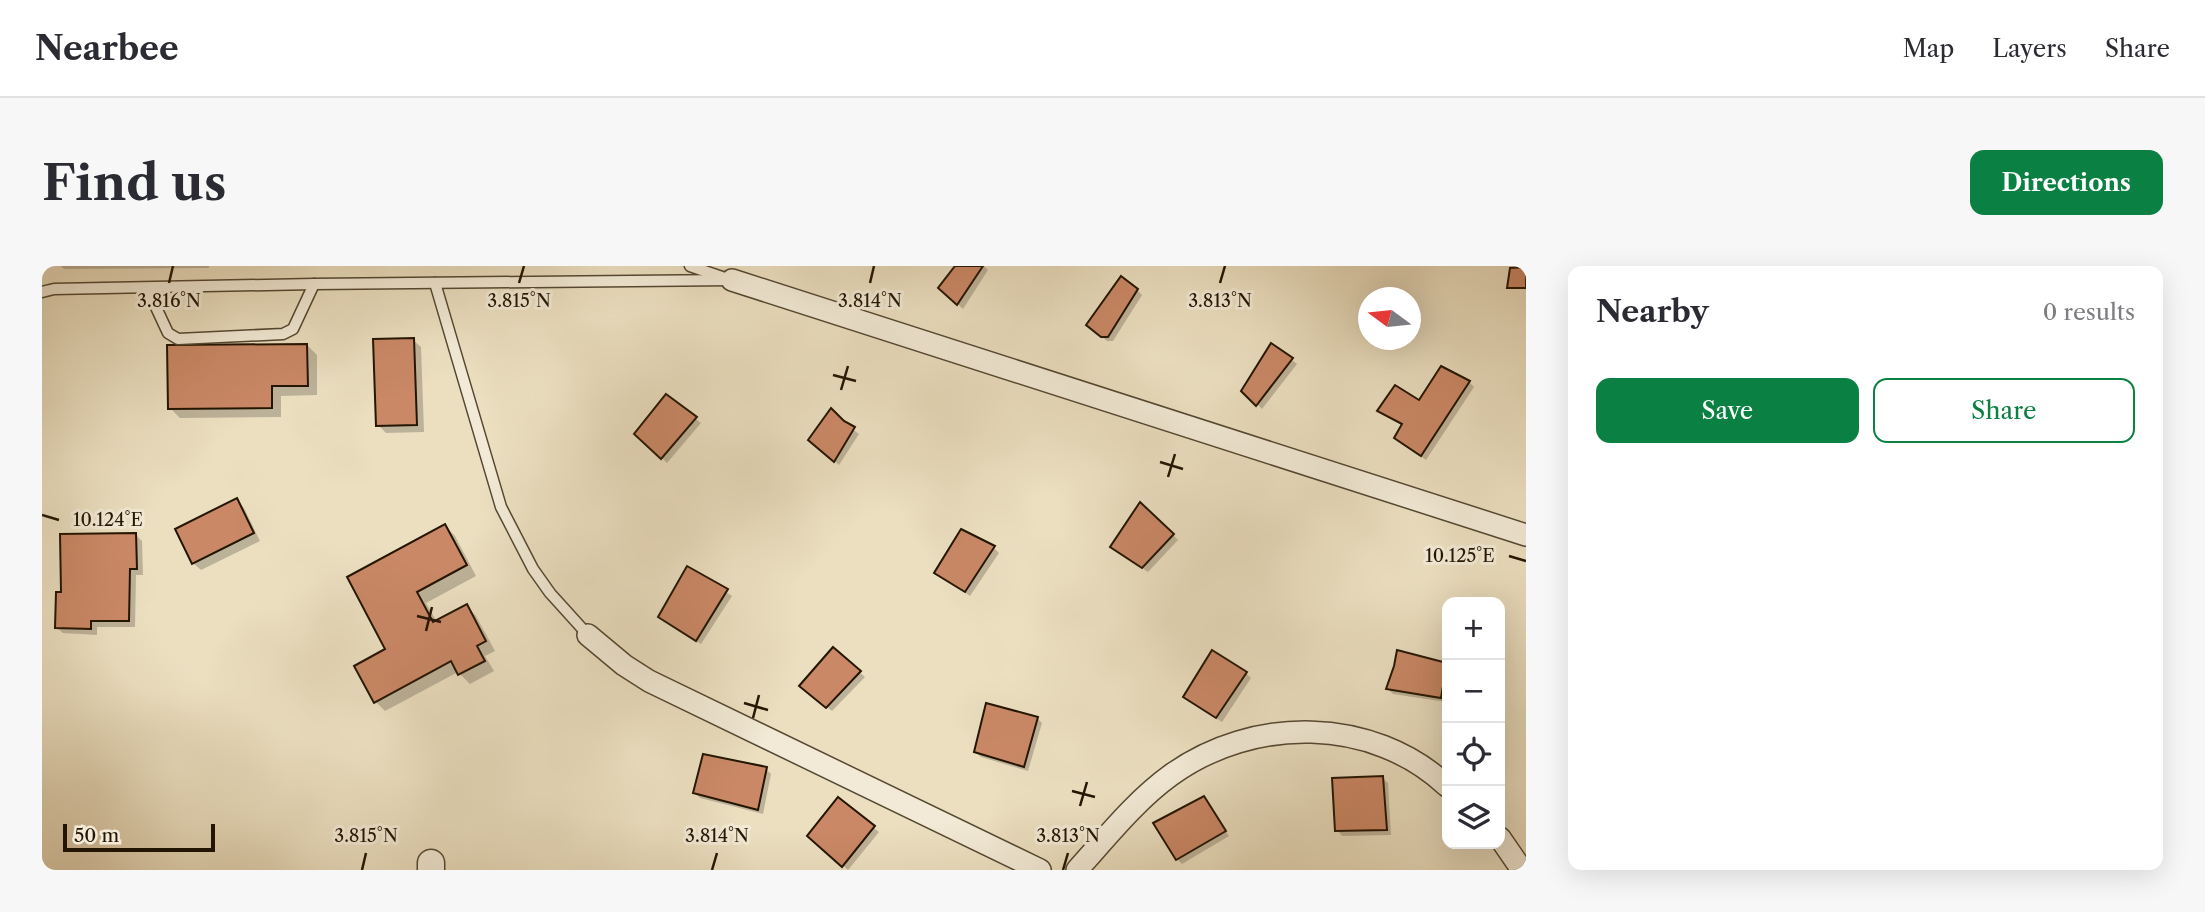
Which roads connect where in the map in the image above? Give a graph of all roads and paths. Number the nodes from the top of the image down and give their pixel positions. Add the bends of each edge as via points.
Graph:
1 (690, 266) edge
2 (732, 280) junction
3 (435, 283) junction
4 (314, 284) junction
5 (147, 288) junction
6 (42, 292) edge
7 (1526, 535) edge
8 (587, 635) joint
9 (1442, 782) edge
10 (1505, 845) edge
11 (1040, 870) edge
12 (1077, 870) edge
13 (1522, 870) edge

1 - 2 lane
2 - 3 lane
2 - 7 street
3 - 4 lane
3 - 8 lane via 501,507 533,569
4 - 5 lane
4 - 5 lane via 293,329 283,334 178,339 168,332
5 - 6 lane
8 - 11 street via 649,681
9 - 12 street via 1399,751 1372,742 1303,730 1263,736 1220,749 1171,774
10 - 13 street

